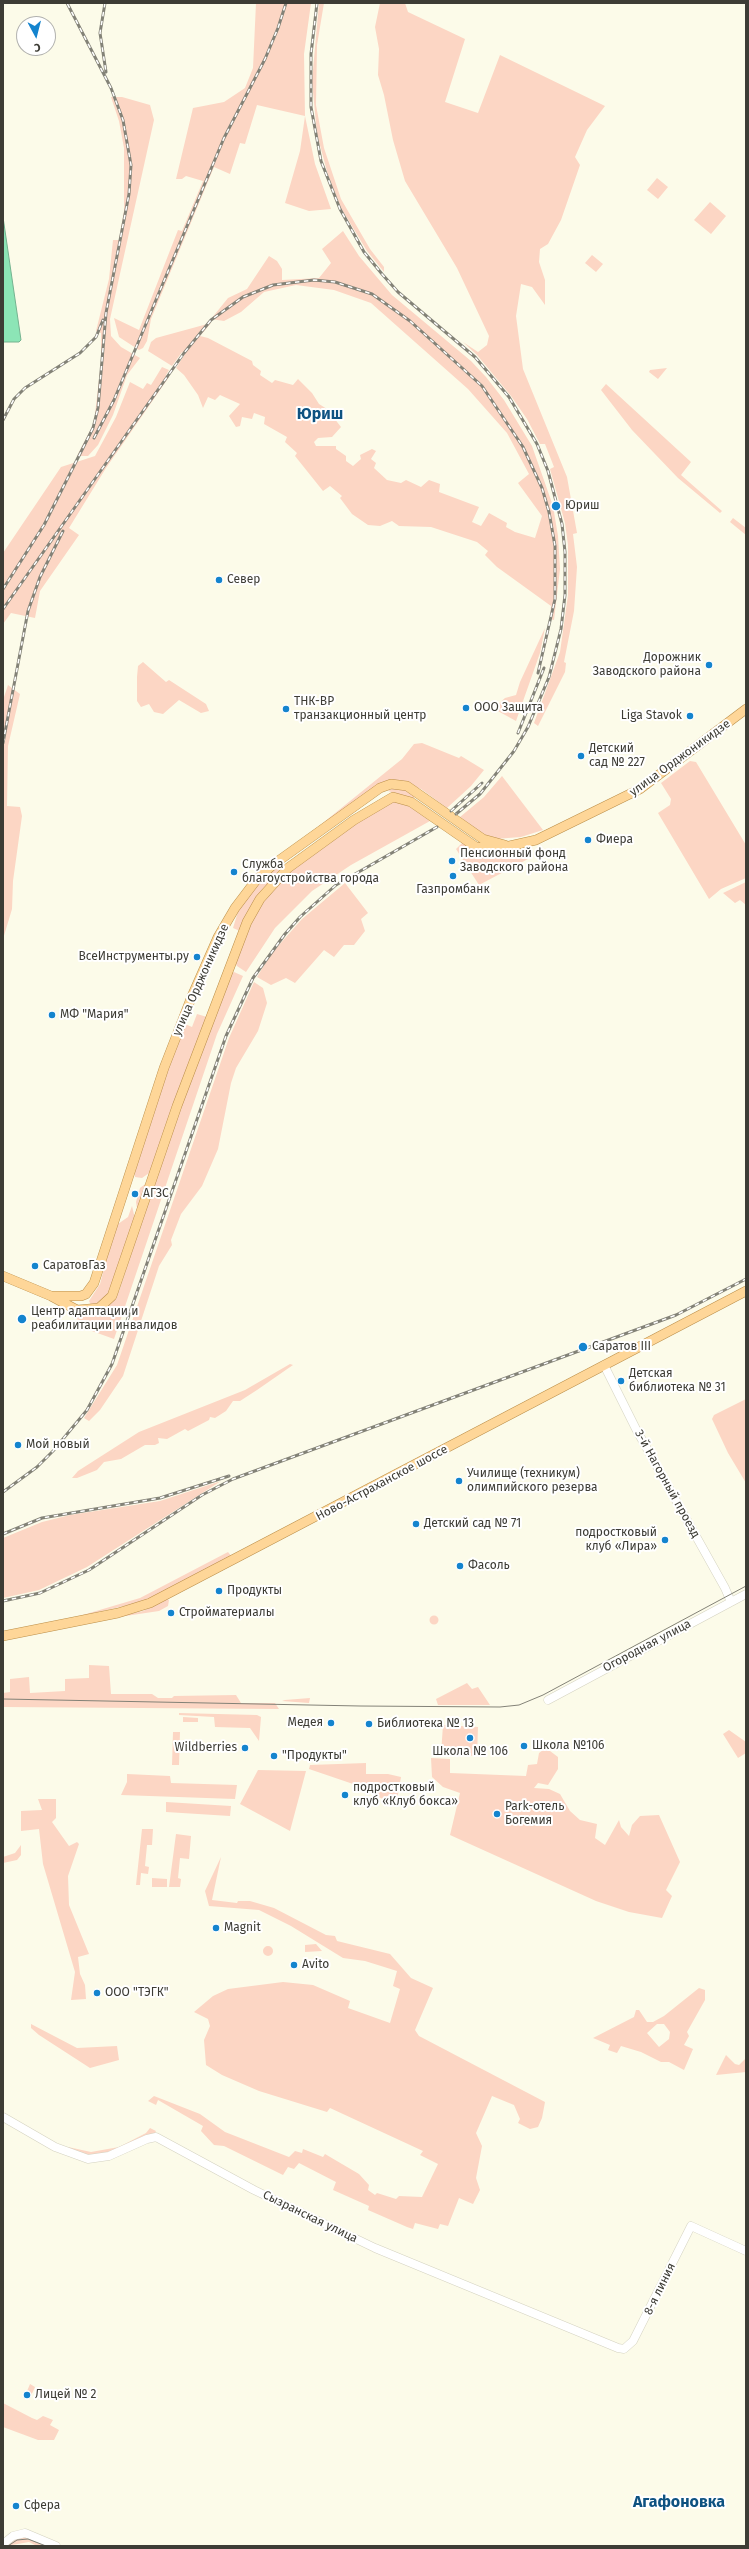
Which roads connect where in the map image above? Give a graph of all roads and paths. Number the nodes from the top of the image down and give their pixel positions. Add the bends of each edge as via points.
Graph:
1 (746, 710) edge
2 (524, 844) junction
3 (283, 858) junction
4 (288, 868) junction
5 (3, 1276) edge
6 (746, 1291) edge
7 (86, 1294) junction
8 (51, 1296) junction
9 (95, 1309) junction
10 (604, 1365) junction
11 (746, 1594) edge
12 (731, 1602) junction
13 (3, 1636) edge
14 (548, 1700) dead end
15 (3, 2117) edge
16 (746, 2251) edge
17 (624, 2349) joint
18 (3, 2544) edge
19 (56, 2546) edge

1 - 2 main road, улица Орджоникидзе via 640,789 546,836
2 - 3 main road, улица Орджоникидзе via 502,844 483,839 413,789 397,784 380,788
2 - 4 main road, улица Орджоникидзе via 496,849 476,847 411,802 393,797 354,820
3 - 4 main road
3 - 7 main road, улица Орджоникидзе via 257,879 241,899 209,957 164,1068 99,1269
4 - 9 main road, улица Орджоникидзе via 260,899 247,922 177,1106 116,1289 109,1300
5 - 8 main road
6 - 10 main road, Ново-Астраханское шоссе
7 - 8 main road via 74,1298
7 - 9 main road via 86,1305
8 - 9 main road via 77,1310
10 - 12 street, 3-й Нагорный проезд via 636,1429
10 - 13 main road, Ново-Астраханское шоссе via 150,1603 118,1613
11 - 12 street, Огородная улица
12 - 14 street, Огородная улица
15 - 17 street, Сызранская улица via 55,2147 88,2159 109,2156 156,2137 254,2190 375,2248
16 - 17 street, 8-я линия via 691,2226 633,2341
18 - 19 street via 13,2536 25,2533

